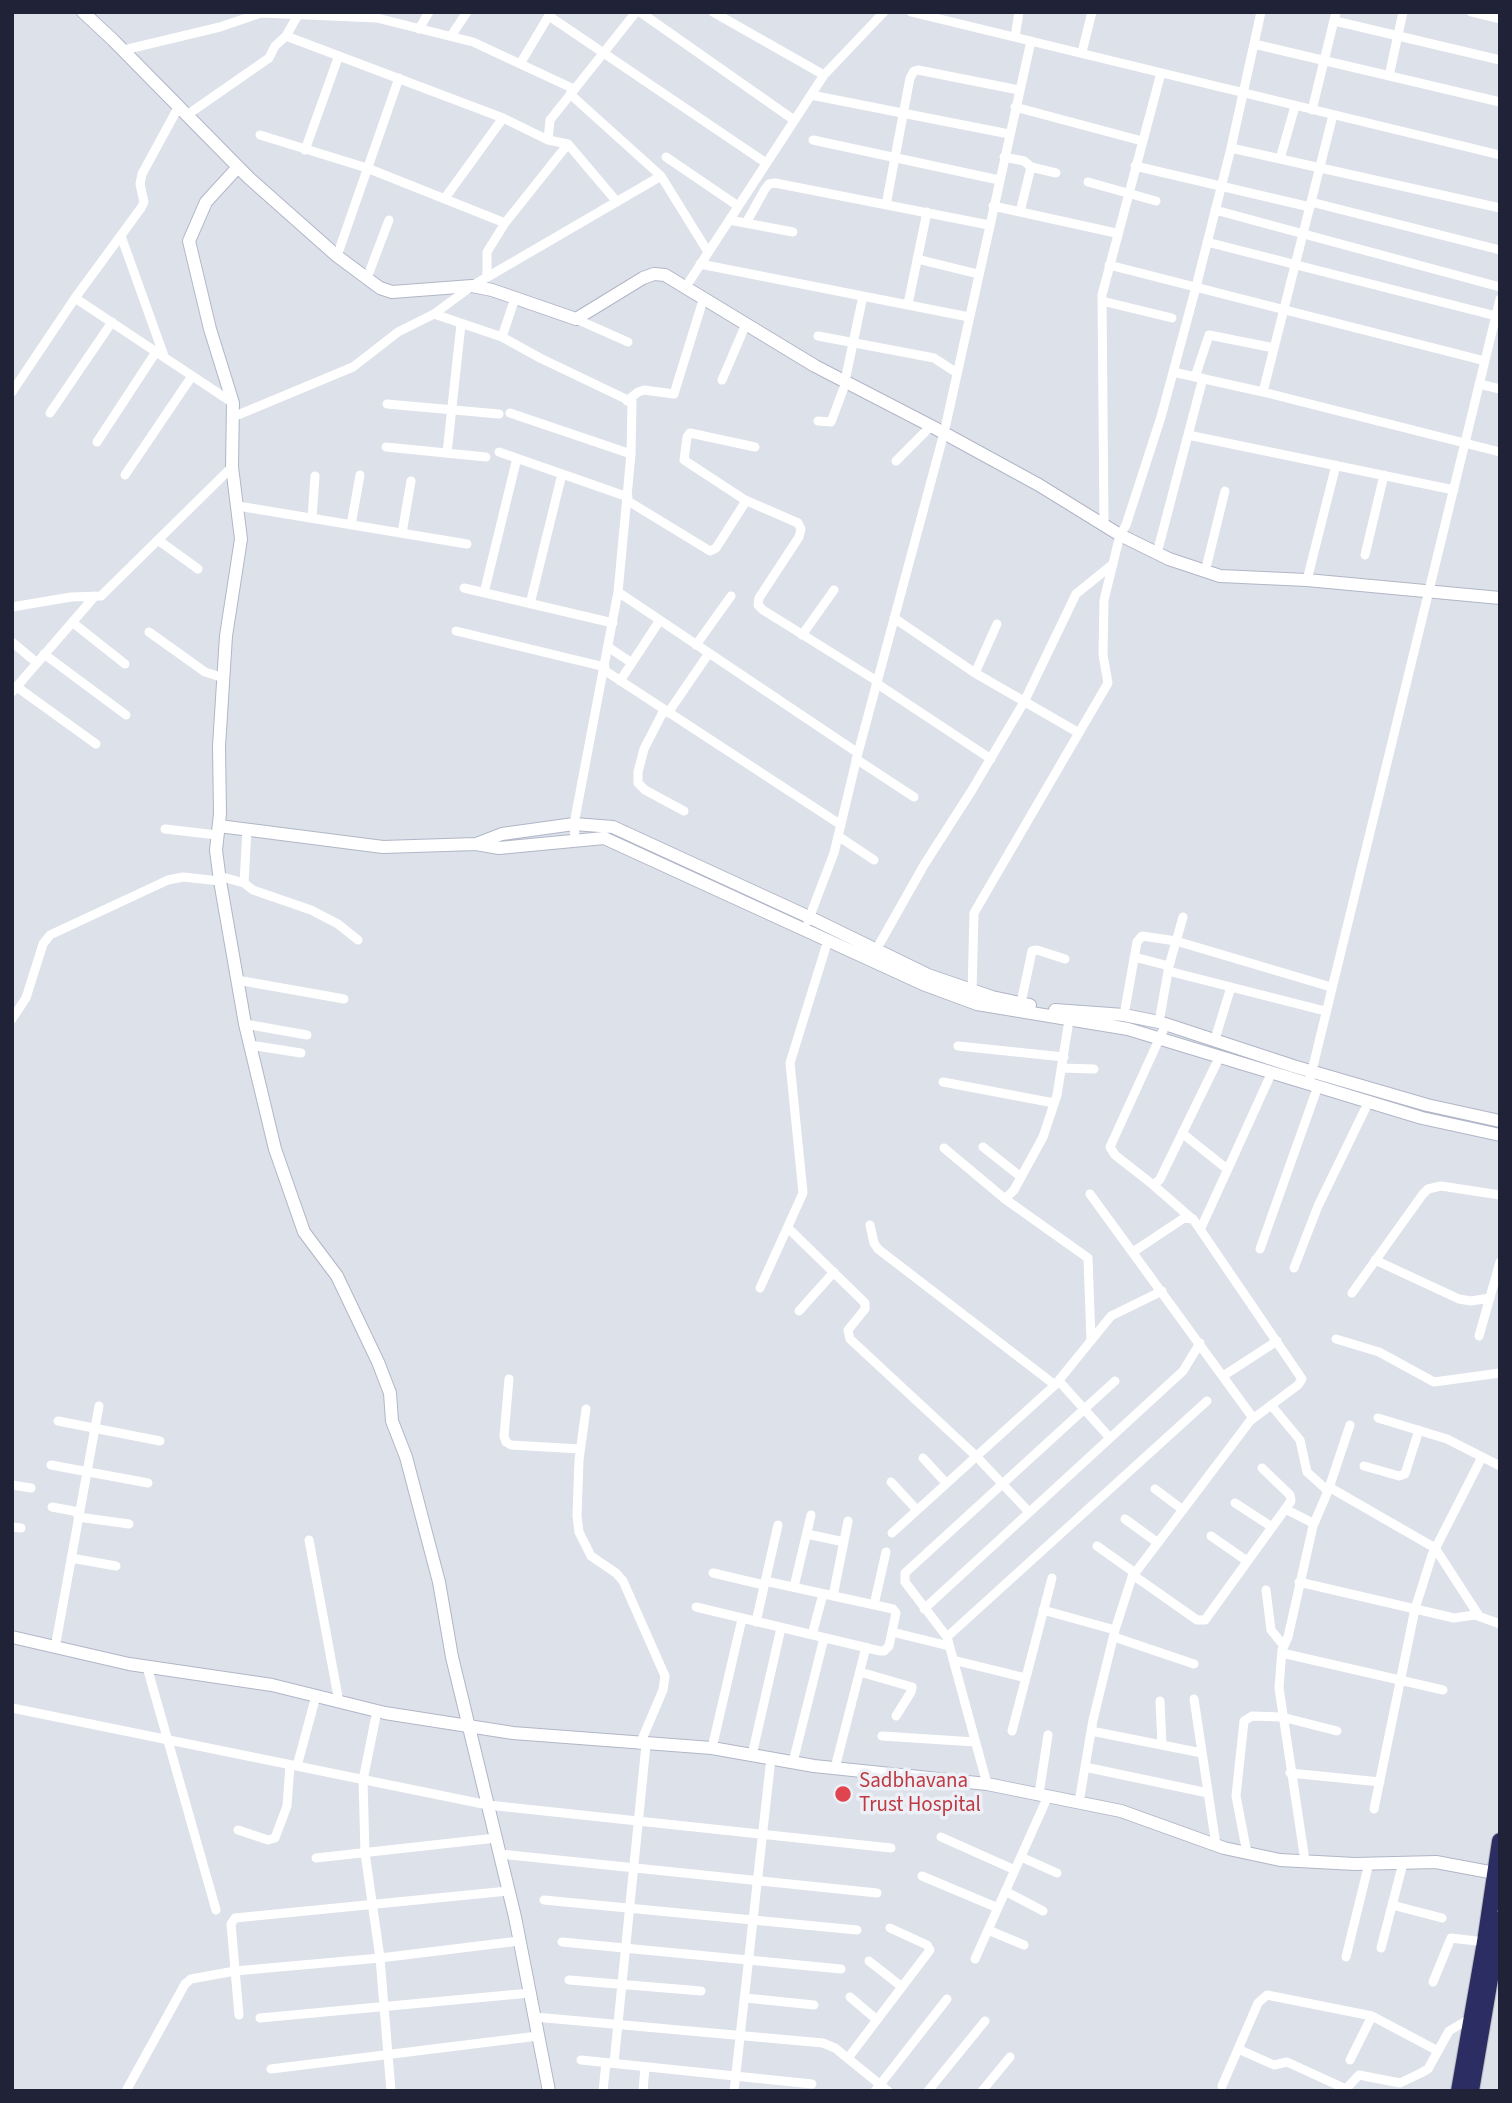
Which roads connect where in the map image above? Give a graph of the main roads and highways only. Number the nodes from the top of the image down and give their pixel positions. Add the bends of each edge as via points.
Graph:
1 (1500, 1841) edge
2 (1497, 1873) edge
3 (1500, 1920) edge
4 (1459, 2091) edge
5 (1471, 2091) edge

1 - 2 highway
2 - 4 highway
3 - 5 highway

